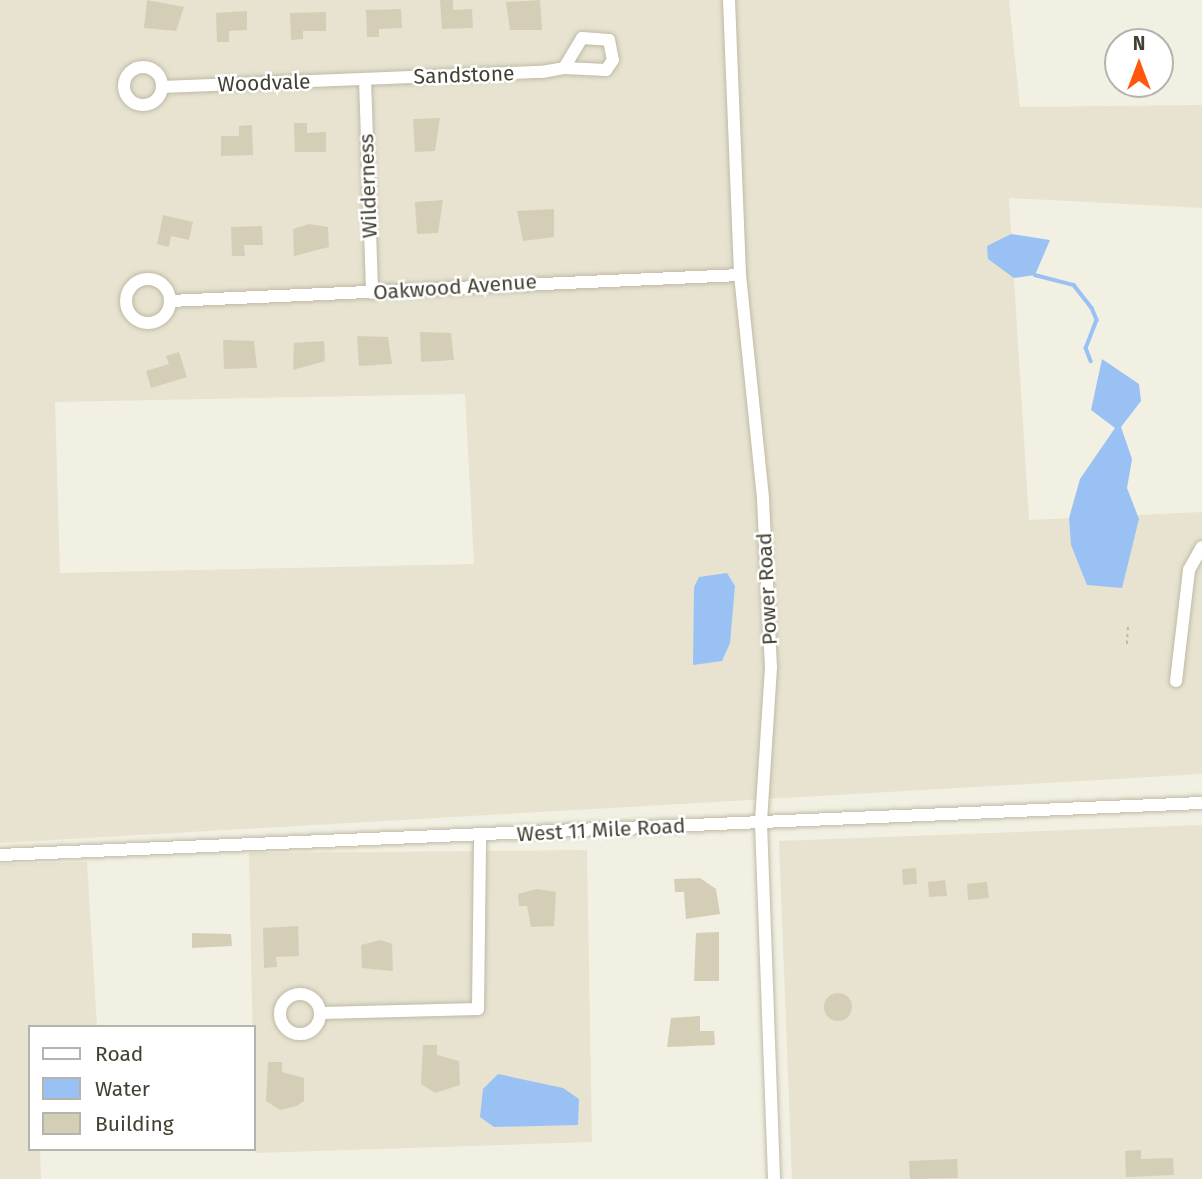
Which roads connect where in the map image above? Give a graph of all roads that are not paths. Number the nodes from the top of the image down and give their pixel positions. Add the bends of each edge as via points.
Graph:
1 (729, 0) edge
2 (564, 68) dead end
3 (365, 79) junction
4 (162, 87) dead end
5 (740, 275) junction
6 (372, 293) junction
7 (170, 301) dead end
8 (1202, 547) edge
9 (1176, 681) dead end
10 (1202, 803) edge
11 (761, 823) junction
12 (480, 836) junction
13 (0, 855) edge
14 (321, 1013) dead end
15 (774, 1179) edge

1 - 5 street, Power Road
2 - 3 street, Sandstone
3 - 4 street, Woodvale
3 - 6 street, Wilderness
5 - 6 street, Oakwood Avenue
5 - 11 street, Power Road via 763,499 771,667
6 - 7 street, Oakwood Avenue
8 - 9 street via 1189,570
10 - 11 street, West 11 Mile Road
11 - 12 street, West 11 Mile Road
11 - 15 street, Power Road
12 - 13 street, West 11 Mile Road
12 - 14 street via 478,1009

